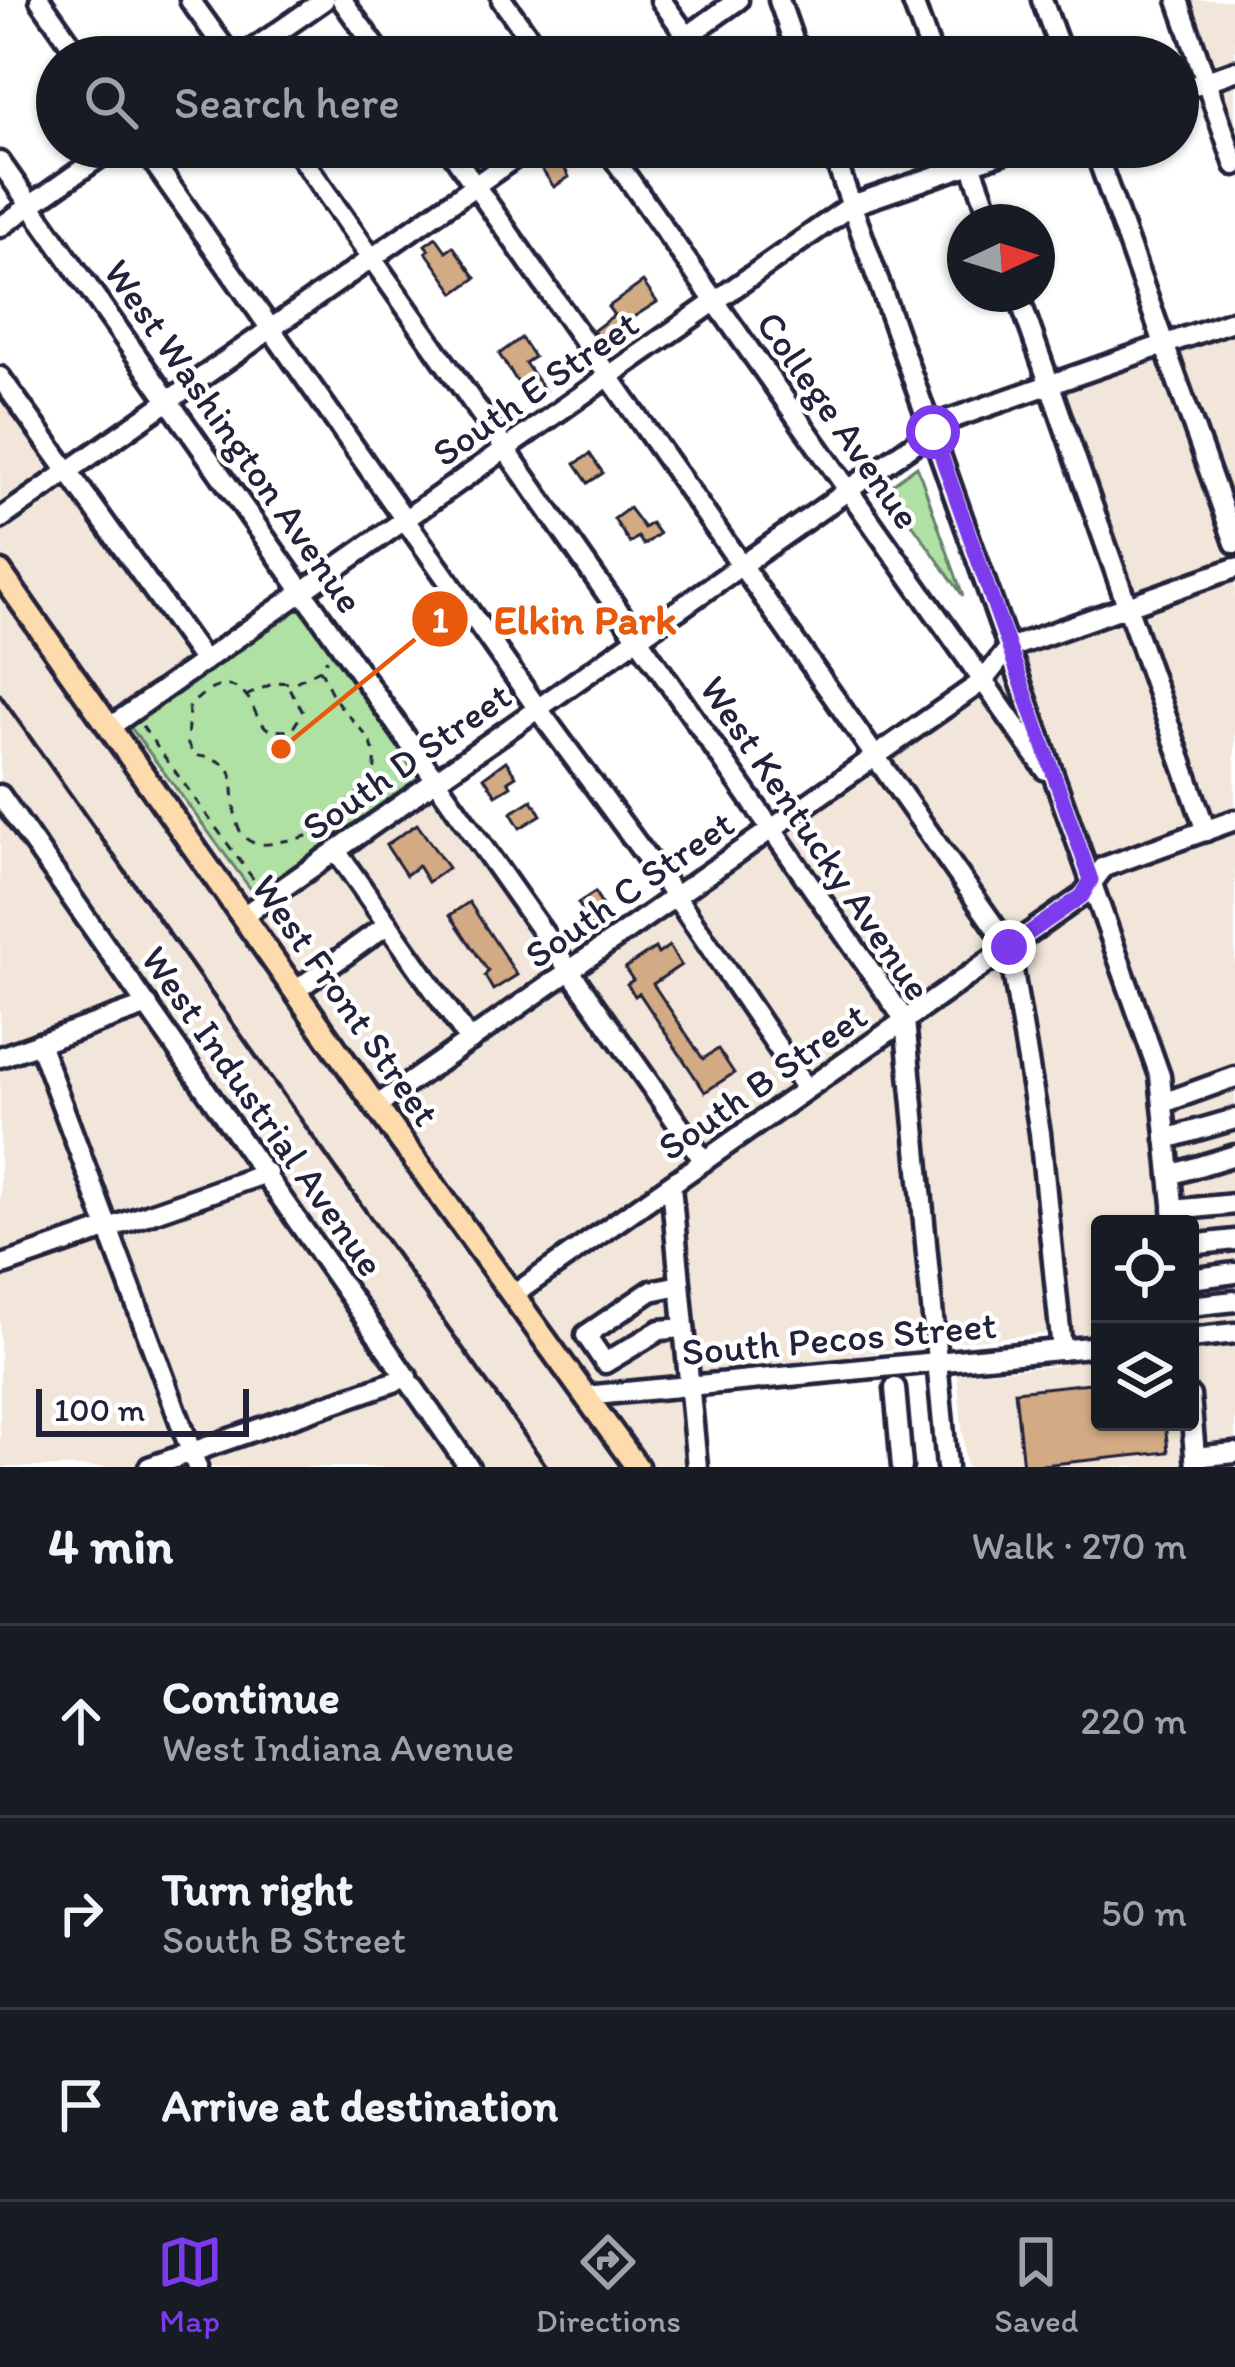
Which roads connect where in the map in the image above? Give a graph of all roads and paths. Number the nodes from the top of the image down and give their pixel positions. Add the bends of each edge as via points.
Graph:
1 (40, 0) edge
2 (190, 0) edge
3 (324, 0) edge
4 (342, 0) edge
5 (502, 0) edge
6 (661, 0) edge
7 (739, 0) edge
8 (779, 0) edge
9 (912, 0) edge
10 (1042, 0) edge
11 (1178, 0) edge
12 (65, 36) edge
13 (216, 36) edge
14 (272, 36) edge
15 (368, 36) edge
16 (527, 36) edge
17 (687, 36) joint
18 (792, 36) edge
19 (925, 36) edge
20 (1055, 36) edge
21 (1190, 36) edge
22 (1199, 62) edge
23 (1235, 71) edge
24 (1206, 82) junction
25 (1199, 84) edge
26 (0, 161) edge
27 (1235, 165) edge
28 (84, 168) edge
29 (158, 168) edge
30 (309, 168) edge
31 (463, 168) edge
32 (500, 168) edge
33 (621, 168) edge
34 (838, 168) edge
35 (940, 168) edge
36 (972, 168) edge
37 (1101, 168) edge
38 (475, 185) junction
39 (985, 204) edge
40 (31, 206) junction
41 (852, 206) junction
42 (0, 227) edge
43 (373, 258) junction
44 (715, 302) junction
45 (1024, 312) edge
46 (1235, 320) edge
47 (272, 328) junction
48 (1164, 345) junction
49 (610, 375) junction
50 (0, 377) edge
51 (1050, 385) junction
52 (169, 400) junction
53 (933, 432) junction
54 (506, 448) junction
55 (68, 471) junction
56 (849, 491) junction
57 (0, 519) edge
58 (406, 519) junction
59 (1235, 543) edge
60 (743, 565) junction
61 (1235, 568) edge
62 (0, 572) edge
63 (303, 591) junction
64 (1129, 606) junction
65 (639, 637) junction
66 (342, 645) junction
67 (1009, 649) junction
68 (204, 661) junction
69 (320, 669) junction
70 (983, 681) junction
71 (294, 683) junction
72 (246, 696) junction
73 (538, 709) junction
74 (143, 718) dead end
75 (110, 727) junction
76 (877, 755) junction
77 (437, 780) junction
78 (1059, 789) junction
79 (0, 795) edge
80 (1235, 820) edge
81 (774, 828) junction
82 (1206, 830) junction
83 (336, 851) junction
84 (1091, 880) junction
85 (258, 888) dead end
86 (676, 897) junction
87 (243, 916) junction
88 (388, 924) junction
89 (1009, 947) junction
90 (571, 970) junction
91 (296, 991) junction
92 (148, 1005) junction
93 (905, 1020) junction
94 (470, 1041) junction
95 (38, 1043) junction
96 (0, 1057) edge
97 (1235, 1077) edge
98 (806, 1089) junction
99 (1162, 1103) junction
100 (376, 1106) junction
101 (1235, 1119) edge
102 (1166, 1139) junction
103 (1235, 1155) edge
104 (704, 1161) junction
105 (267, 1173) junction
106 (1170, 1175) junction
107 (671, 1185) junction
108 (1235, 1204) edge
109 (1174, 1215) edge
110 (1183, 1215) edge
111 (110, 1228) junction
112 (1235, 1240) edge
113 (1199, 1244) edge
114 (0, 1266) edge
115 (1235, 1274) edge
116 (1199, 1278) edge
117 (680, 1285) junction
118 (513, 1295) junction
119 (1235, 1301) edge
120 (1199, 1305) edge
121 (684, 1328) junction
122 (1235, 1333) edge
123 (1199, 1337) edge
124 (1091, 1347) edge
125 (1062, 1350) junction
126 (937, 1362) junction
127 (409, 1377) junction
128 (690, 1385) junction
129 (895, 1388) dead end
130 (585, 1396) junction
131 (444, 1429) junction
132 (1193, 1431) edge
133 (1235, 1453) edge
134 (194, 1460) edge
135 (1196, 1462) edge
136 (149, 1467) edge
137 (447, 1467) edge
138 (469, 1467) edge
139 (637, 1467) edge
140 (698, 1467) edge
141 (902, 1467) edge
142 (946, 1467) edge

1 - 12 street
2 - 13 street
3 - 14 street
4 - 15 street
5 - 16 street
6 - 17 street
7 - 17 street
8 - 18 street
9 - 19 street
10 - 20 street
11 - 21 street
22 - 24 street
23 - 24 street
24 - 25 street
24 - 27 street
26 - 40 street, West Washington Avenue
28 - 40 street
29 - 47 street
30 - 43 street, West Kentucky Avenue
31 - 38 street
32 - 38 street
33 - 44 street, College Avenue
34 - 41 street
35 - 41 street, South E Street
36 - 39 street
37 - 48 street
38 - 43 street
38 - 49 street
40 - 42 street
40 - 52 street, West Washington Avenue
41 - 44 street, South E Street
41 - 53 street
43 - 47 street
43 - 54 street, West Kentucky Avenue
44 - 49 street, South E Street
44 - 56 street, College Avenue
45 - 51 street
46 - 48 street, South D Street
47 - 52 street
47 - 58 street
48 - 51 street, South D Street
48 - 59 street
49 - 54 street, South E Street
49 - 60 street
50 - 55 street
51 - 53 street, South D Street
51 - 64 street
52 - 55 street
52 - 63 street, West Washington Avenue
53 - 56 street, South D Street
53 - 67 street
54 - 58 street, South E Street
54 - 65 street, West Kentucky Avenue
55 - 57 street
55 - 68 street
56 - 60 street, South D Street
56 - 70 street, College Avenue
58 - 63 street, South E Street
58 - 73 street
60 - 65 street, South D Street
60 - 76 street
61 - 64 street
62 - 75 main road, West Front Street
63 - 66 street, West Washington Avenue
63 - 68 street, South E Street
64 - 67 street
64 - 82 street
65 - 73 street, South D Street
65 - 81 street, West Kentucky Avenue
66 - 69 path
66 - 77 street, West Washington Avenue
67 - 70 street, South C Street
67 - 78 street
68 - 75 street, South E Street
69 - 71 path
69 - 72 path via 370,741 375,772 370,787 309,836 254,842 235,820 232,773 194,755 187,743 188,707 200,694 218,685
70 - 76 street, South C Street
70 - 78 street, College Avenue
71 - 72 path
71 - 72 path via 303,712 291,731 269,730
73 - 77 street, South D Street
73 - 86 street
74 - 85 path
75 - 87 main road, West Front Street
76 - 81 street, South C Street
76 - 89 street
77 - 83 street, South D Street
77 - 90 street, West Washington Avenue
78 - 84 street
79 - 92 street, West Industrial Avenue
80 - 82 street, South B Street
81 - 86 street, South C Street
81 - 93 street, West Kentucky Avenue
82 - 84 street, South B Street via 1104,866
83 - 87 street, South D Street
83 - 88 street
84 - 89 street, South B Street via 1082,896
84 - 99 street via 1160,1076
86 - 90 street, South C Street
86 - 98 street
87 - 91 main road, West Front Street
88 - 91 street
88 - 94 street
89 - 93 street, South B Street
89 - 125 street via 1040,1133
90 - 94 street, South C Street
90 - 104 street, West Washington Avenue
91 - 100 main road, West Front Street
92 - 95 street
92 - 105 street, West Industrial Avenue
93 - 98 street, South B Street
93 - 126 street, West Kentucky Avenue
94 - 100 street, South C Street
95 - 96 street
95 - 111 street
97 - 99 street
98 - 104 street, South B Street
99 - 102 street
100 - 118 main road, West Front Street
101 - 102 street
102 - 106 street
103 - 106 street
104 - 107 street, South B Street
105 - 111 street
105 - 127 street, West Industrial Avenue
106 - 109 street
107 - 117 street
107 - 118 street, South B Street
108 - 110 street
111 - 114 street
111 - 134 street
112 - 113 street
115 - 116 street
117 - 121 street
117 - 121 street via 651,1291 586,1335 604,1363 661,1330
118 - 130 main road, West Front Street
119 - 120 street
121 - 128 street
122 - 123 street
124 - 125 street, South Pecos Street
125 - 126 street, South Pecos Street
126 - 128 street, South Pecos Street
126 - 142 street, West Kentucky Avenue
127 - 131 street, West Industrial Avenue
127 - 134 street
128 - 130 street, South Pecos Street
128 - 140 street
129 - 141 street
130 - 139 main road, West Front Street
131 - 137 street
131 - 138 street, West Industrial Avenue
132 - 135 street
133 - 135 street
134 - 136 street

